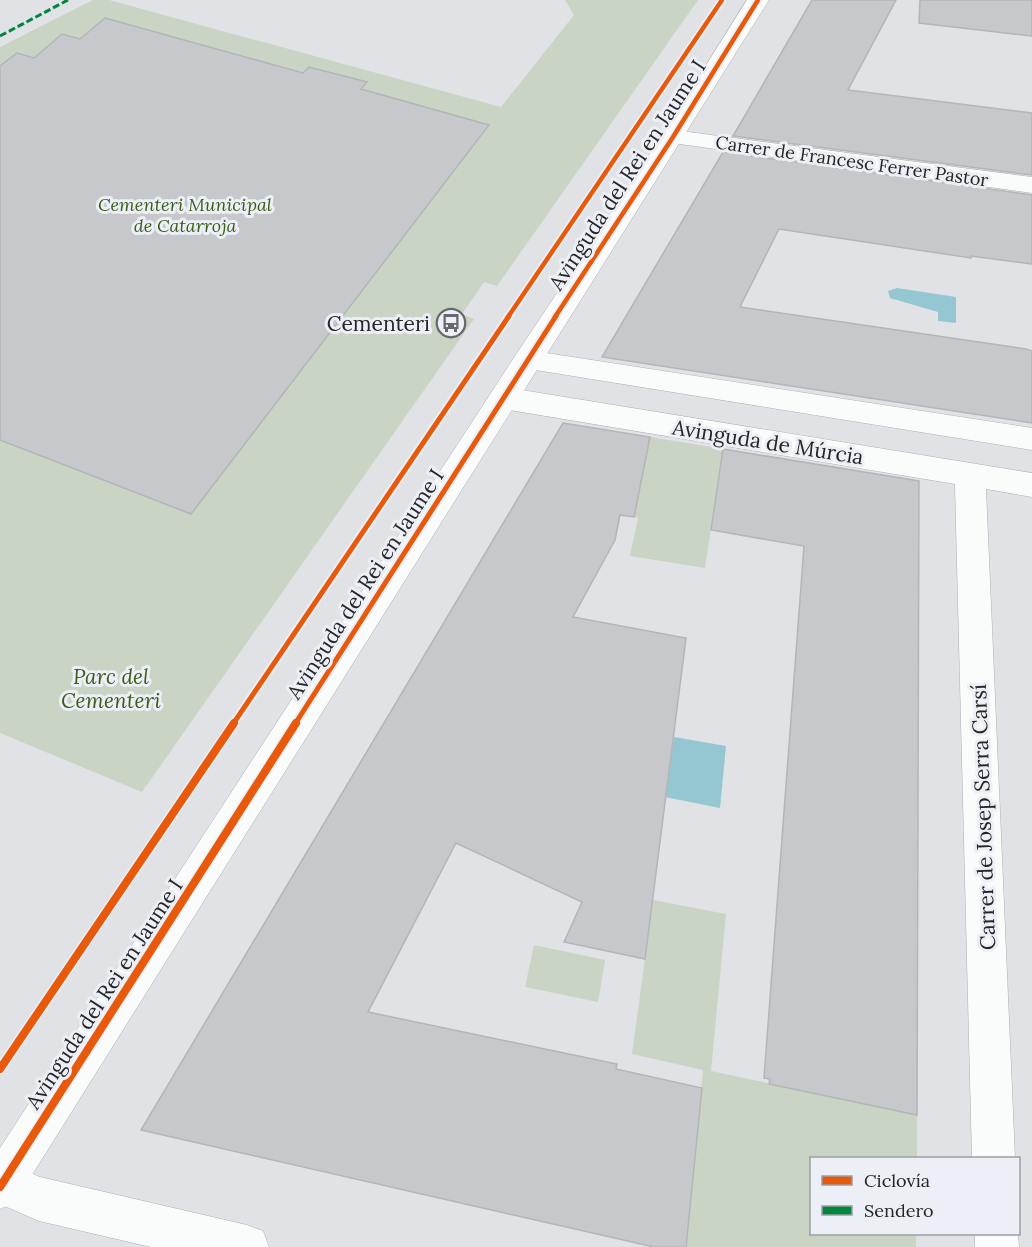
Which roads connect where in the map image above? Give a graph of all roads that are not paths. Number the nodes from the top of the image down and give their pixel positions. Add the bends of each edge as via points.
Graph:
1 (758, 0) edge
2 (673, 137) junction
3 (1032, 185) edge
4 (527, 360) junction
5 (503, 398) junction
6 (1032, 439) edge
7 (970, 475) junction
8 (1032, 485) edge
9 (994, 1157) edge
10 (1, 1185) edge
11 (247, 1247) edge

1 - 2 street, Avinguda del Rei en Jaume I
2 - 3 street, Carrer de Francesc Ferrer Pastor
2 - 4 street, Avinguda del Rei en Jaume I
4 - 5 street, Avinguda del Rei en Jaume I
4 - 6 street, Avinguda de Múrcia
5 - 7 street, Avinguda de Múrcia
5 - 10 street, Avinguda del Rei en Jaume I
7 - 8 street, Avinguda de Múrcia
7 - 9 street, Carrer de Josep Serra Carsí
10 - 11 street via 39,1199

